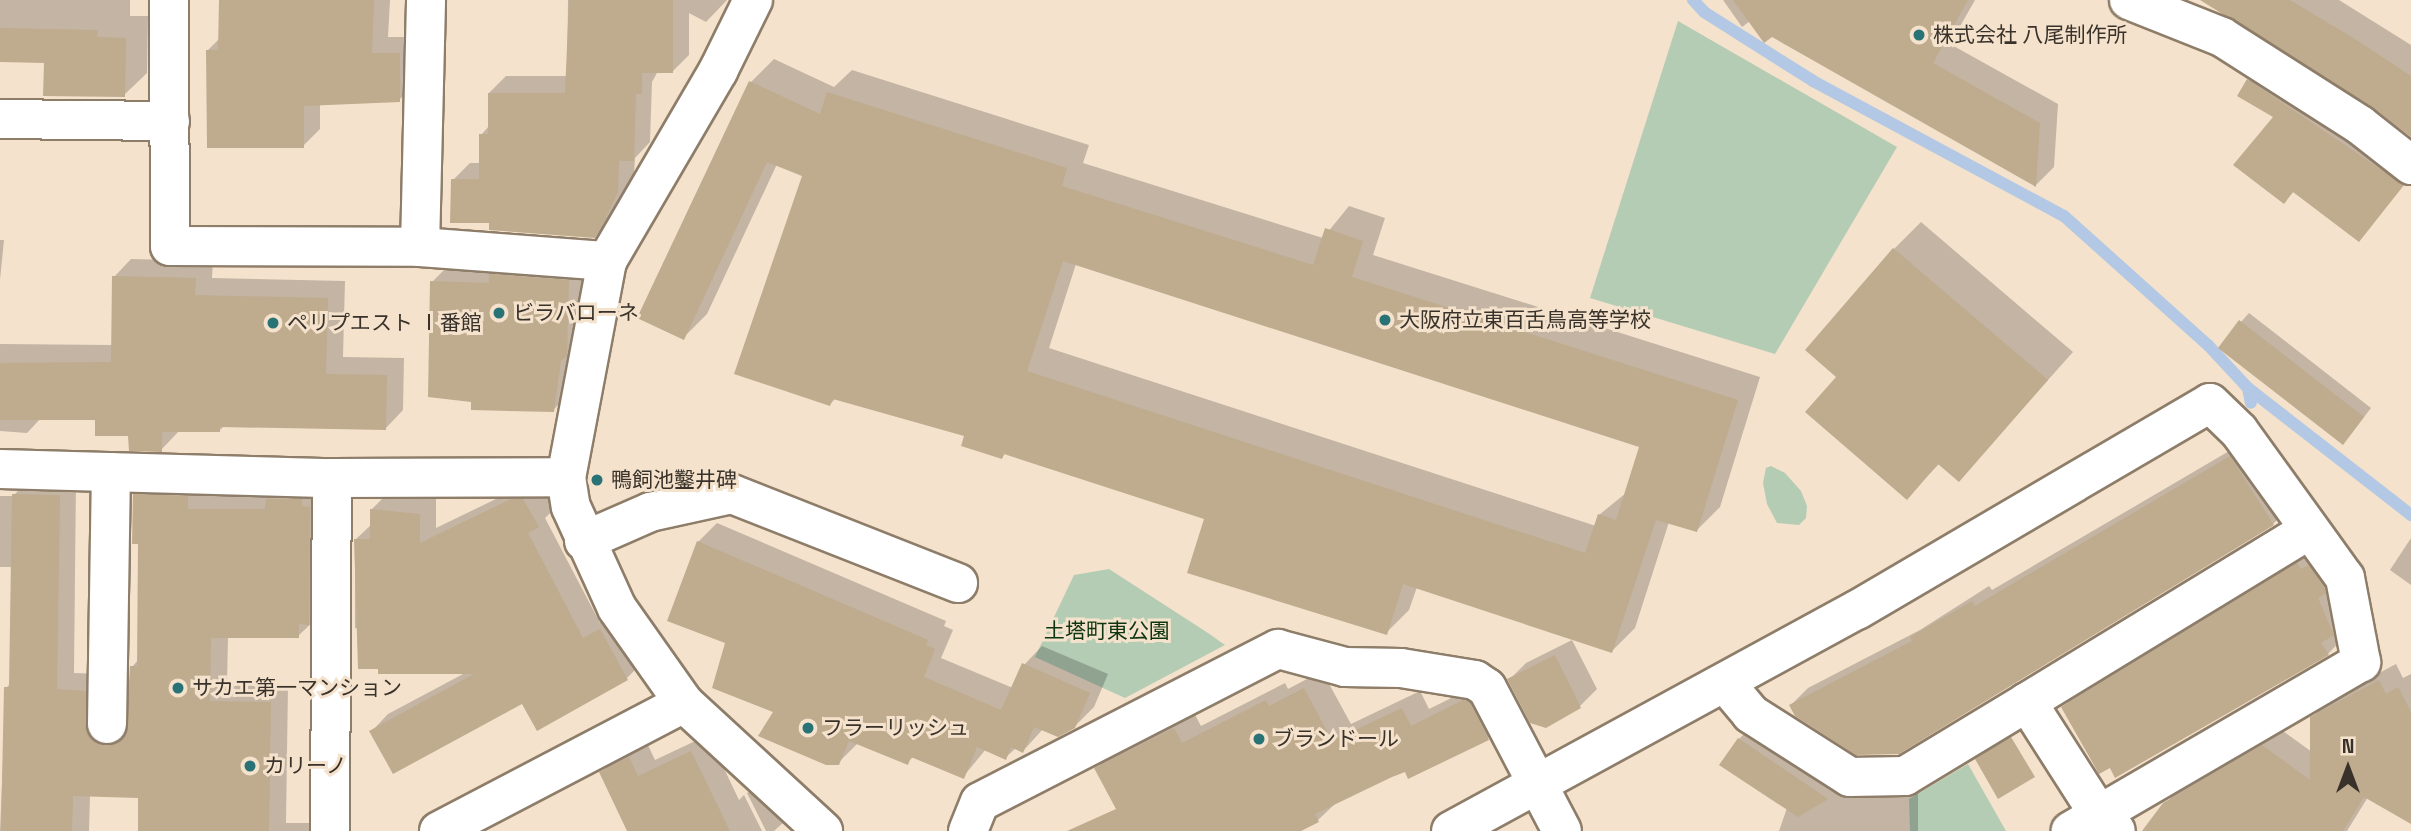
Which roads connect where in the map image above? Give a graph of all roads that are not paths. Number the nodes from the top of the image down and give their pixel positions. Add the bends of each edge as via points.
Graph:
1 (169, 0) edge
2 (426, 0) edge
3 (753, 0) edge
4 (2129, 0) edge
5 (0, 119) edge
6 (170, 121) junction
7 (2411, 165) edge
8 (420, 247) junction
9 (607, 261) junction
10 (0, 469) edge
11 (111, 472) junction
12 (566, 477) junction
13 (332, 478) junction
14 (2309, 530) junction
15 (584, 541) junction
16 (958, 583) dead end
17 (1726, 684) junction
18 (2028, 702) junction
19 (684, 703) junction
20 (107, 724) dead end
21 (1538, 786) junction
22 (2095, 825) edge
23 (330, 831) edge
24 (439, 831) edge
25 (823, 831) edge
26 (968, 831) edge
27 (1451, 831) edge
28 (1562, 831) edge

1 - 6 street
2 - 8 street
3 - 9 street via 718,71
4 - 7 street via 2222,37 2360,125
5 - 6 street
6 - 8 street via 170,246
8 - 9 street
9 - 12 street
10 - 11 street
11 - 13 street
11 - 20 street
12 - 13 street
12 - 15 street
13 - 23 street
14 - 17 street via 2239,431 2210,403
14 - 18 street
14 - 22 street via 2345,578 2361,662
15 - 16 street via 650,512 732,494
15 - 19 street via 617,608
17 - 18 street via 1751,714 1850,778 1905,776
17 - 21 street
18 - 22 street
19 - 24 street
19 - 25 street
21 - 26 street via 1487,688 1475,680 1401,668 1345,667 1278,649 980,802
21 - 27 street
21 - 28 street

